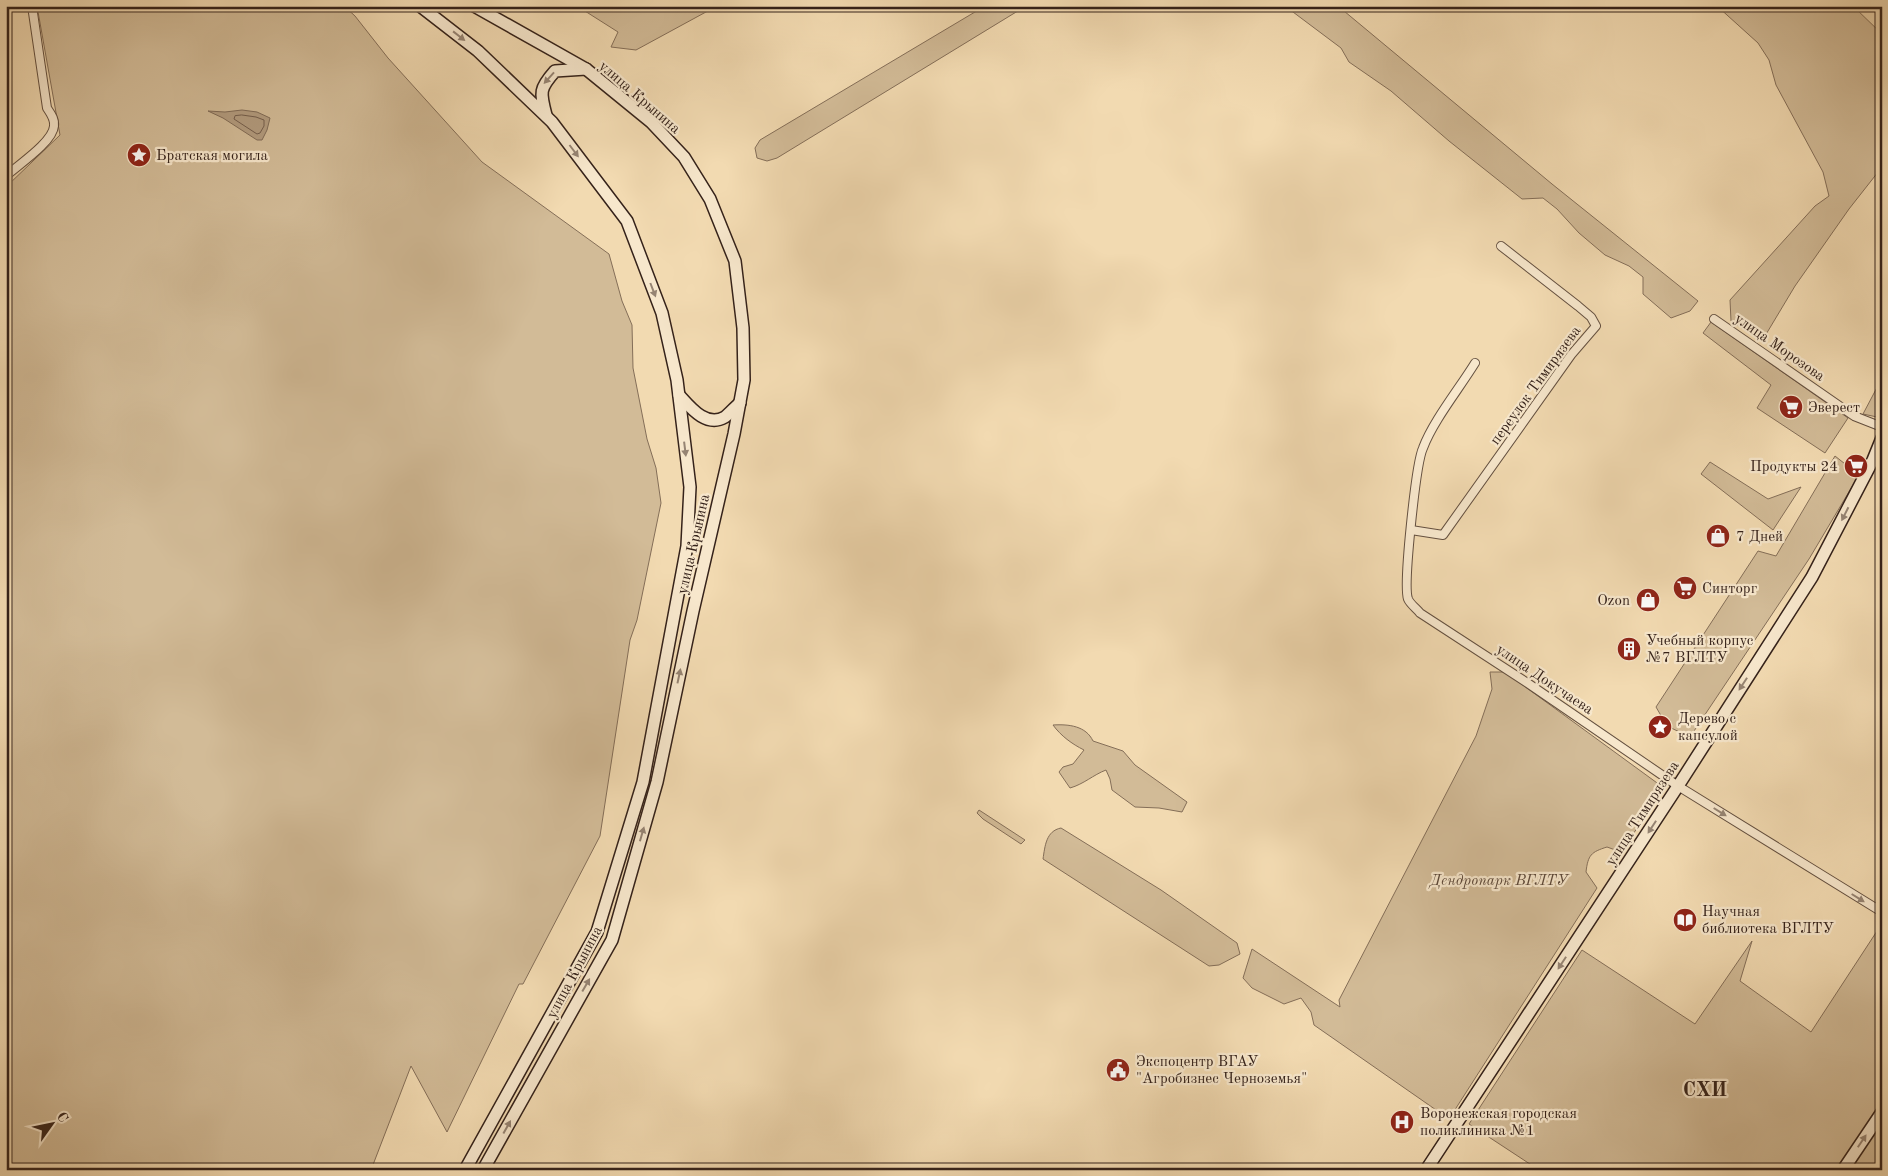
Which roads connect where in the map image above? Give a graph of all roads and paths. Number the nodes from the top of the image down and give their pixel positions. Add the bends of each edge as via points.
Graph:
1 (32, 6) edge
2 (420, 6) edge
3 (474, 6) edge
4 (586, 69) junction
5 (546, 116) junction
6 (6, 176) edge
7 (1501, 246) dead end
8 (1714, 319) dead end
9 (1475, 363) dead end
10 (679, 395) junction
11 (740, 403) junction
12 (1882, 427) edge
13 (1882, 438) edge
14 (1411, 530) junction
15 (1678, 786) junction
16 (1882, 912) edge
17 (1882, 1112) edge
18 (464, 1170) edge
19 (483, 1170) edge
20 (1426, 1170) edge
21 (1843, 1170) edge

1 - 6 street via 54,128 50,138
2 -> 5 main road, улица Крынина via 478,51
3 - 4 main road, улица Крынина
4 -> 5 main road via 555,71 543,84 541,97
4 - 11 main road, улица Крынина via 651,122 684,156 710,199 735,261 743,336 744,380
5 -> 10 main road, улица Крынина via 627,221 662,313
7 - 14 street, переулок Тимирязева via 1578,306 1596,326 1443,535
8 - 12 street, улица Морозова via 1854,416
9 - 14 street, улица Докучаева via 1422,449
10 - 11 main road via 697,413 710,420 724,417
10 -> 18 main road, улица Крынина via 690,487 687,546 643,782 597,932
19 -> 11 main road, улица Крынина via 612,940 657,782
13 -> 15 main road, улица Тимирязева via 1812,577
14 - 15 street, улица Докучаева via 1406,581 1408,599 1420,613
15 -> 16 street, улица Докучаева
15 -> 20 main road, улица Тимирязева
21 -> 17 main road

